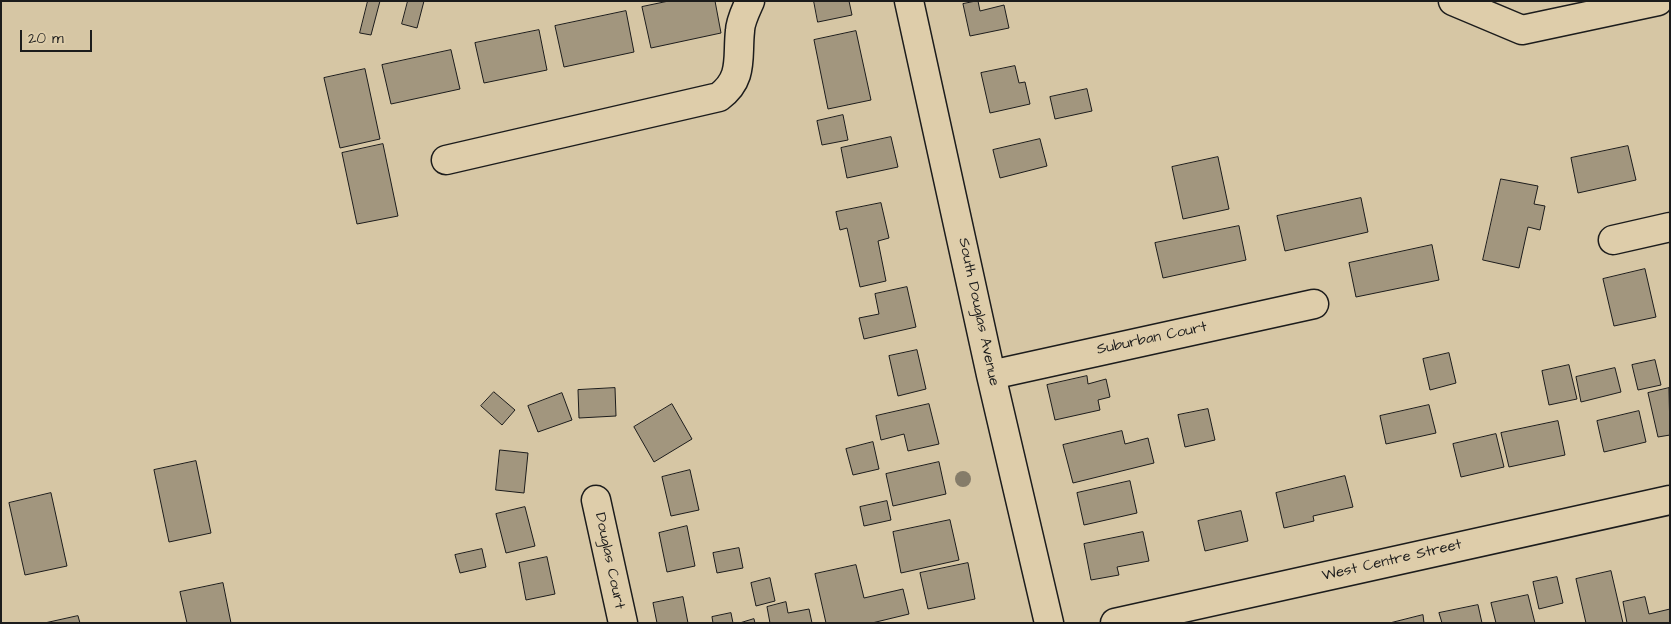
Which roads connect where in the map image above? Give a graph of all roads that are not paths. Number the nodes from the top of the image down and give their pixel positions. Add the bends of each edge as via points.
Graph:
1 (750, 1) edge
2 (909, 1) edge
3 (1453, 1) edge
4 (1658, 1) edge
5 (446, 160) dead end
6 (1670, 227) edge
7 (1613, 240) dead end
8 (1314, 304) dead end
9 (991, 374) junction
10 (596, 500) dead end
11 (1670, 500) edge
12 (623, 623) edge
13 (1049, 623) edge
14 (1115, 623) edge

1 - 5 street via 740,30 736,75 730,89 719,97
2 - 9 street, South Douglas Avenue
3 - 4 street via 1522,30
6 - 7 street
8 - 9 street, Suburban Court
9 - 13 street, South Douglas Avenue
10 - 12 street, Douglas Court
11 - 14 street, West Centre Street

